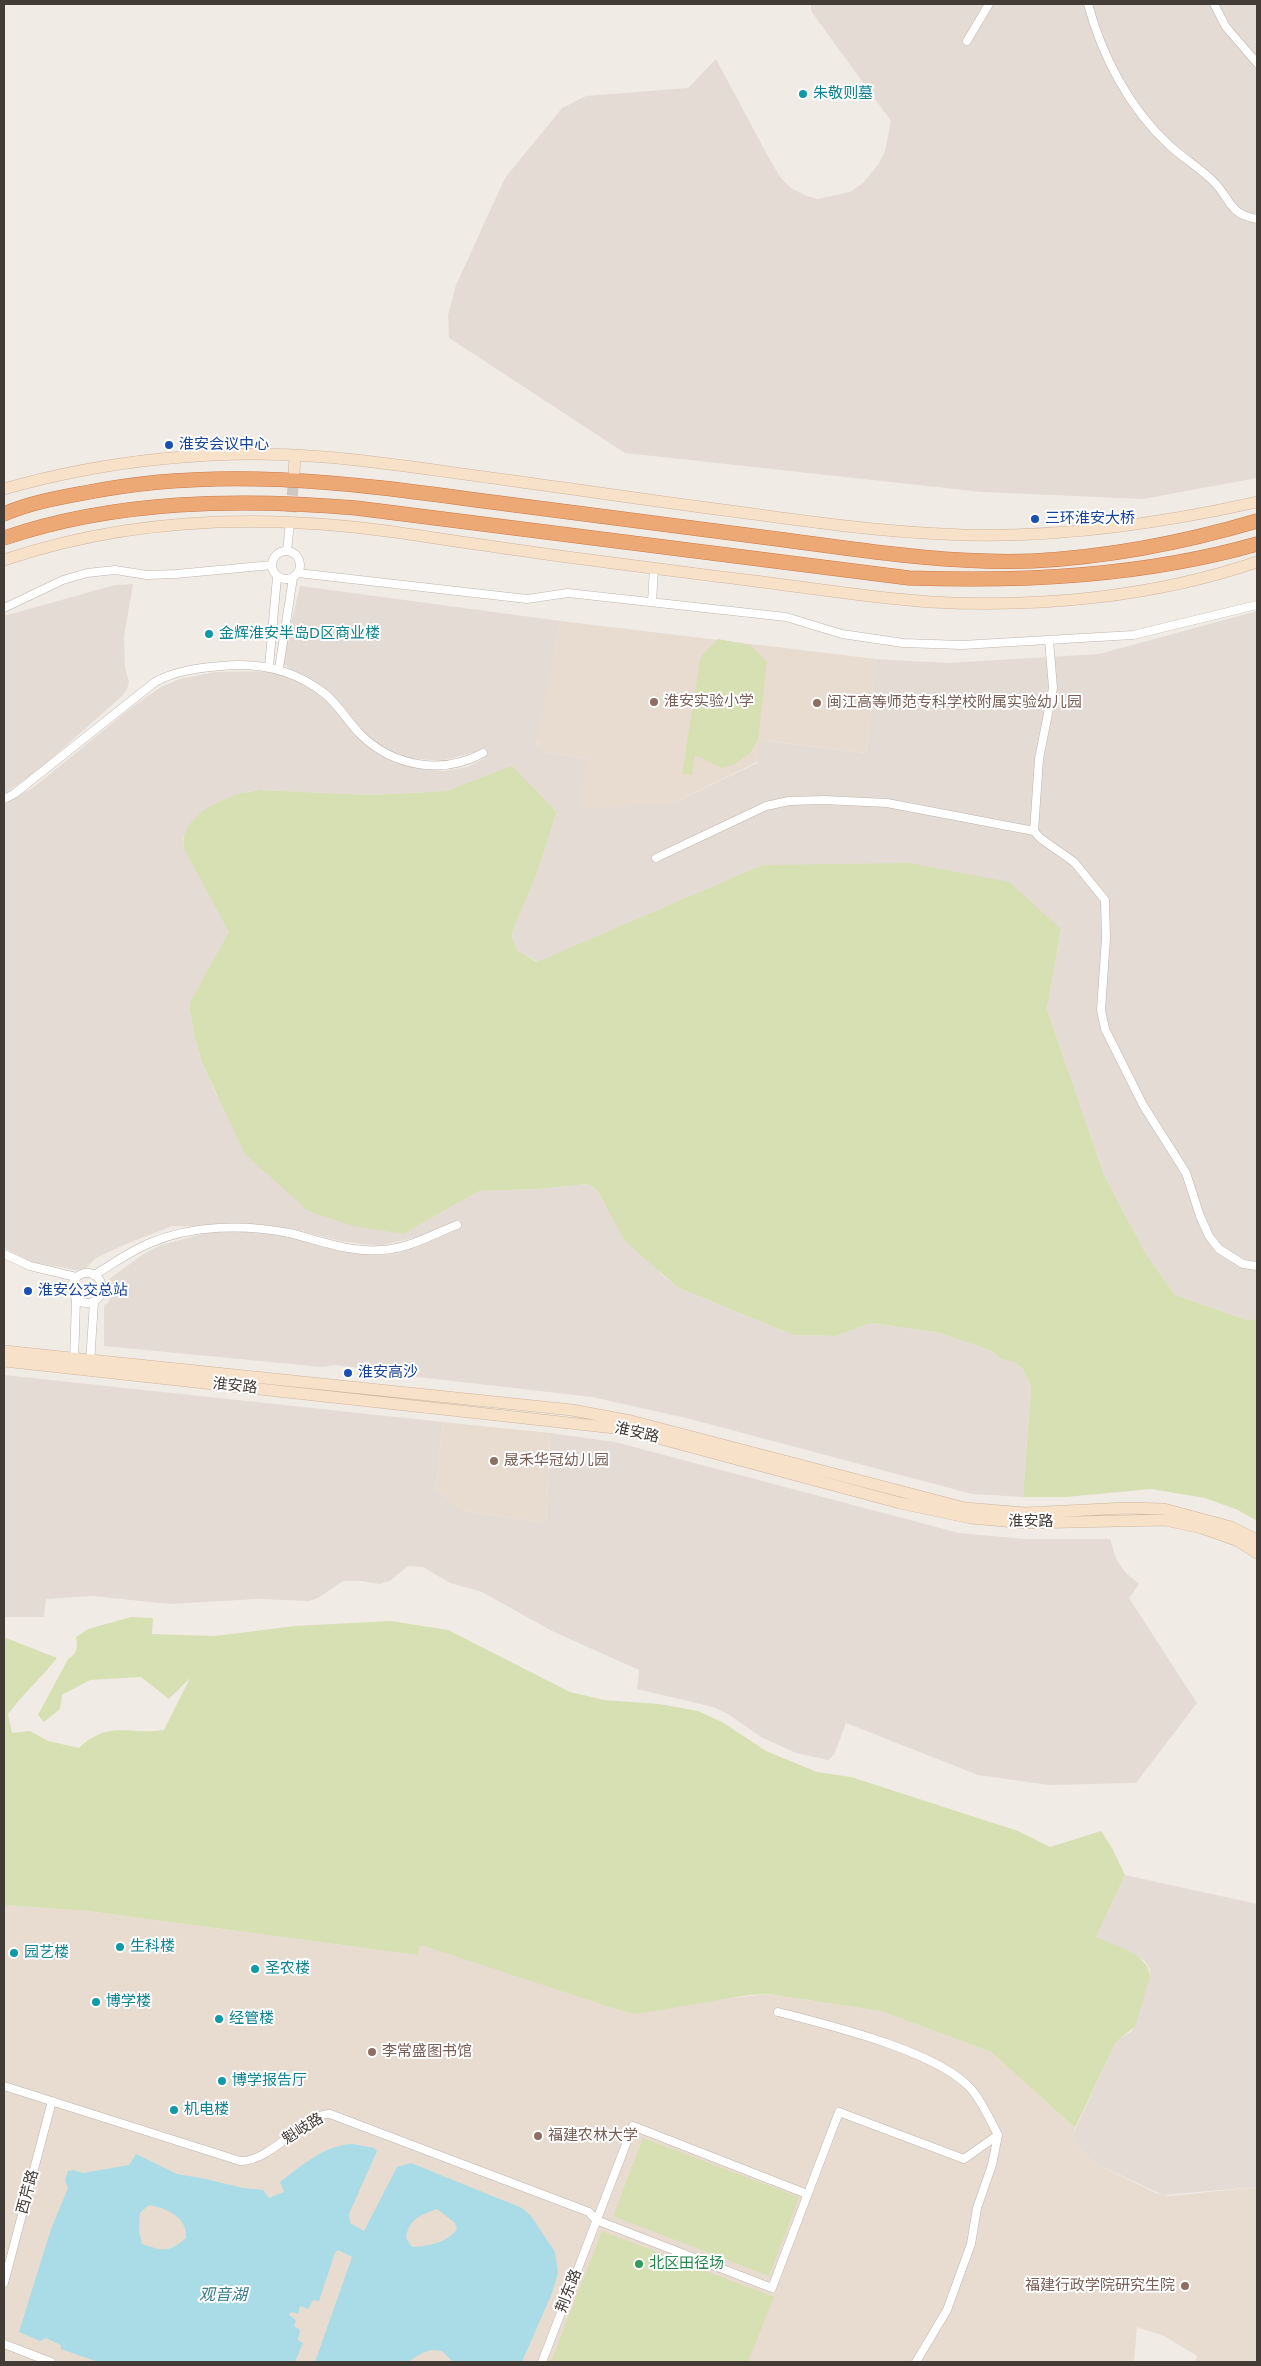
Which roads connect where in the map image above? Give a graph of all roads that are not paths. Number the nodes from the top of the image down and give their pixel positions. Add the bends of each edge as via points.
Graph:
1 (989, 4) edge
2 (1088, 4) edge
3 (1214, 4) edge
4 (967, 42) dead end
5 (1257, 63) edge
6 (1257, 219) edge
7 (295, 456) junction
8 (294, 474) tunnel mouth
9 (4, 489) edge
10 (1257, 502) edge
11 (4, 514) edge
12 (290, 517) junction
13 (1257, 521) edge
14 (4, 538) edge
15 (1257, 544) edge
16 (287, 551) junction
17 (4, 560) edge
18 (1257, 562) edge
19 (272, 565) junction
20 (654, 568) junction
21 (296, 575) junction
22 (277, 576) junction
23 (652, 602) junction
24 (1257, 604) edge
25 (4, 608) edge
26 (1050, 640) junction
27 (268, 666) junction
28 (279, 668) junction
29 (483, 753) dead end
30 (4, 799) edge
31 (1034, 831) junction
32 (656, 858) dead end
33 (457, 1225) dead end
34 (4, 1254) edge
35 (1257, 1266) edge
36 (94, 1275) junction
37 (76, 1277) junction
38 (76, 1299) junction
39 (94, 1302) junction
40 (4, 1351) edge
41 (4, 1361) edge
42 (74, 1364) junction
43 (89, 1365) junction
44 (1257, 1540) edge
45 (1257, 1553) edge
46 (778, 2012) dead end
47 (4, 2086) edge
48 (52, 2101) junction
49 (998, 2134) junction
50 (807, 2194) junction
51 (596, 2220) junction
52 (4, 2283) edge
53 (4, 2344) edge
54 (51, 2362) edge
55 (542, 2362) edge
56 (916, 2362) edge

1 - 4 street
2 - 6 street via 1115,73 1146,122 1182,157 1215,182 1233,210 1239,215
3 - 5 street via 1226,27
7 - 8 main road
7 - 9 main road via 147,460 78,470
7 - 10 main road via 418,467 842,526 950,535 1005,536 1093,530
11 - 13 highway via 21,507 111,487 195,479 277,478 400,490 865,552 1031,561 1116,554 1169,545
12 - 16 street
12 - 17 main road via 166,524 89,538
12 - 20 main road
14 - 15 highway via 49,525 149,508 269,502 356,508 909,578 978,580 1126,572
16 - 19 street via 275,556
16 - 21 street via 299,559 300,568
18 - 20 main road via 1208,577 1130,592 977,603 880,597
19 - 22 street
19 - 25 street via 176,574 147,575 115,570 87,573 63,580
20 - 23 street
21 - 22 street via 285,580
21 - 23 street via 527,599 568,593
21 - 28 street
22 - 27 street
23 - 26 street via 786,617 842,634 903,643 962,645
24 - 26 street via 1133,635
26 - 31 street via 1053,688 1039,759
27 - 28 street
27 - 30 street via 214,666 163,678
28 - 29 street via 324,693 373,746 399,760 443,766
31 - 32 street via 887,803 789,802 766,806
31 - 35 street via 1074,862 1105,900 1106,938 1100,1010 1105,1029 1143,1105 1186,1173 1209,1236 1219,1249 1243,1264
33 - 36 street via 409,1245 382,1250 350,1249 280,1232 228,1228 200,1230 150,1243
34 - 37 street via 30,1266
36 - 37 street via 85,1273
36 - 39 street via 102,1288
37 - 38 street via 72,1291
38 - 39 street
38 - 42 street
39 - 43 street
40 - 42 main road, 淮安路
41 - 42 main road, 淮安路
42 - 43 main road, 淮安路
43 - 44 main road, 淮安路 via 572,1410 631,1421 965,1508 1025,1513 1164,1509 1231,1527
43 - 45 main road, 淮安路 via 624,1429 900,1503 971,1518 1026,1523 1165,1520 1210,1530
46 - 49 street via 842,2028 927,2060 952,2073 971,2089
47 - 48 street, 魁岐路
48 - 51 street, 魁岐路 via 244,2162 259,2158 318,2116 330,2114 589,2212
48 - 52 street, 西芹路
49 - 50 street via 964,2159 839,2112
49 - 56 street via 992,2165 977,2208 971,2244 947,2310
50 - 51 street, 荆东路 via 632,2126
50 - 51 street, 魁岐路 via 772,2288
51 - 55 street, 荆东路
53 - 54 street

